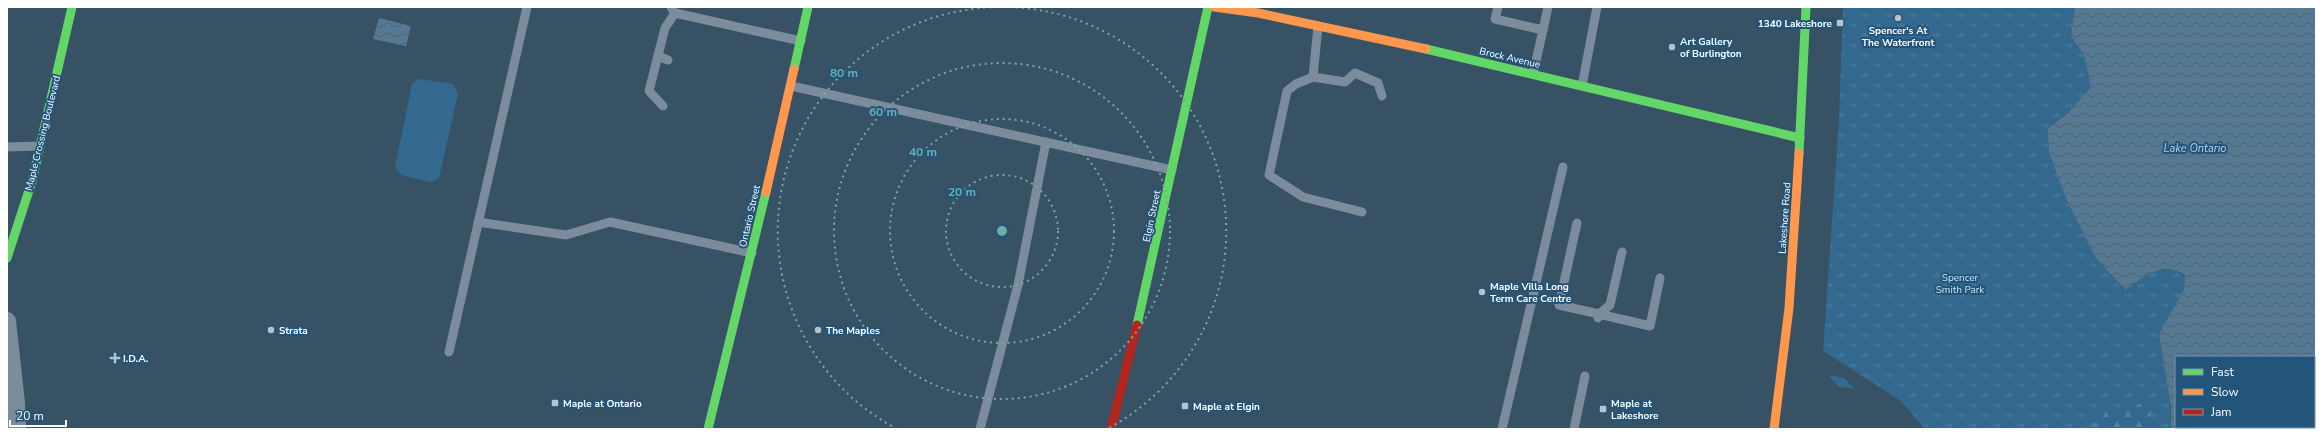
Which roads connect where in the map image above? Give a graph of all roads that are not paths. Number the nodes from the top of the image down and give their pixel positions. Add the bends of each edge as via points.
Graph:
1 (72, 7) edge
2 (527, 7) edge
3 (808, 7) edge
4 (1208, 7) edge
5 (1214, 7) edge
6 (1498, 7) edge
7 (1548, 7) edge
8 (1597, 7) edge
9 (1806, 7) edge
10 (673, 10) edge
11 (1318, 26) junction
12 (1543, 30) junction
13 (801, 40) junction
14 (658, 56) junction
15 (668, 60) dead end
16 (1533, 74) junction
17 (1313, 77) junction
18 (791, 86) junction
19 (1582, 86) junction
20 (1382, 96) dead end
21 (663, 106) dead end
22 (1800, 138) junction
23 (1046, 142) junction
24 (39, 146) junction
25 (7, 147) edge
26 (1563, 167) dead end
27 (1172, 170) junction
28 (1362, 212) dead end
29 (478, 222) junction
30 (1577, 223) dead end
31 (1622, 252) dead end
32 (752, 253) junction
33 (7, 258) edge
34 (1660, 278) dead end
35 (1599, 316) junction
36 (7, 321) edge
37 (449, 352) dead end
38 (1585, 376) dead end
39 (17, 429) edge
40 (708, 429) edge
41 (980, 429) edge
42 (1111, 429) edge
43 (1502, 429) edge
44 (1574, 429) edge
45 (1774, 429) edge

1 - 24 street, Maple Crossing Boulevard
2 - 29 lane
3 - 13 street, Ontario Street
4 - 27 street, Elgin Street
5 - 11 street, Brock Avenue
6 - 12 lane via 1495,19
7 - 12 lane
8 - 19 lane
9 - 22 street, Lakeshore Road
10 - 13 lane
10 - 14 lane via 665,28
11 - 16 street, Brock Avenue
11 - 17 lane
12 - 16 lane
13 - 18 street, Ontario Street
14 - 15 lane
14 - 21 lane via 649,91
16 - 19 street, Brock Avenue
17 - 20 lane via 1345,82 1355,73 1378,83
17 - 28 lane via 1296,84 1288,91 1269,175 1303,197
18 - 23 lane
18 - 32 street, Ontario Street
19 - 22 street, Brock Avenue
22 - 45 street, Lakeshore Road via 1789,308
23 - 27 lane
23 - 41 lane via 1018,285
24 - 25 lane
24 - 33 street, Maple Crossing Boulevard via 32,181
26 - 43 lane
27 - 42 street, Elgin Street
29 - 32 lane via 566,236 610,222
29 - 37 lane
30 - 35 lane via 1559,305
31 - 35 lane via 1610,305
32 - 40 street, Ontario Street
34 - 35 lane via 1650,326
36 - 39 street
38 - 44 lane

